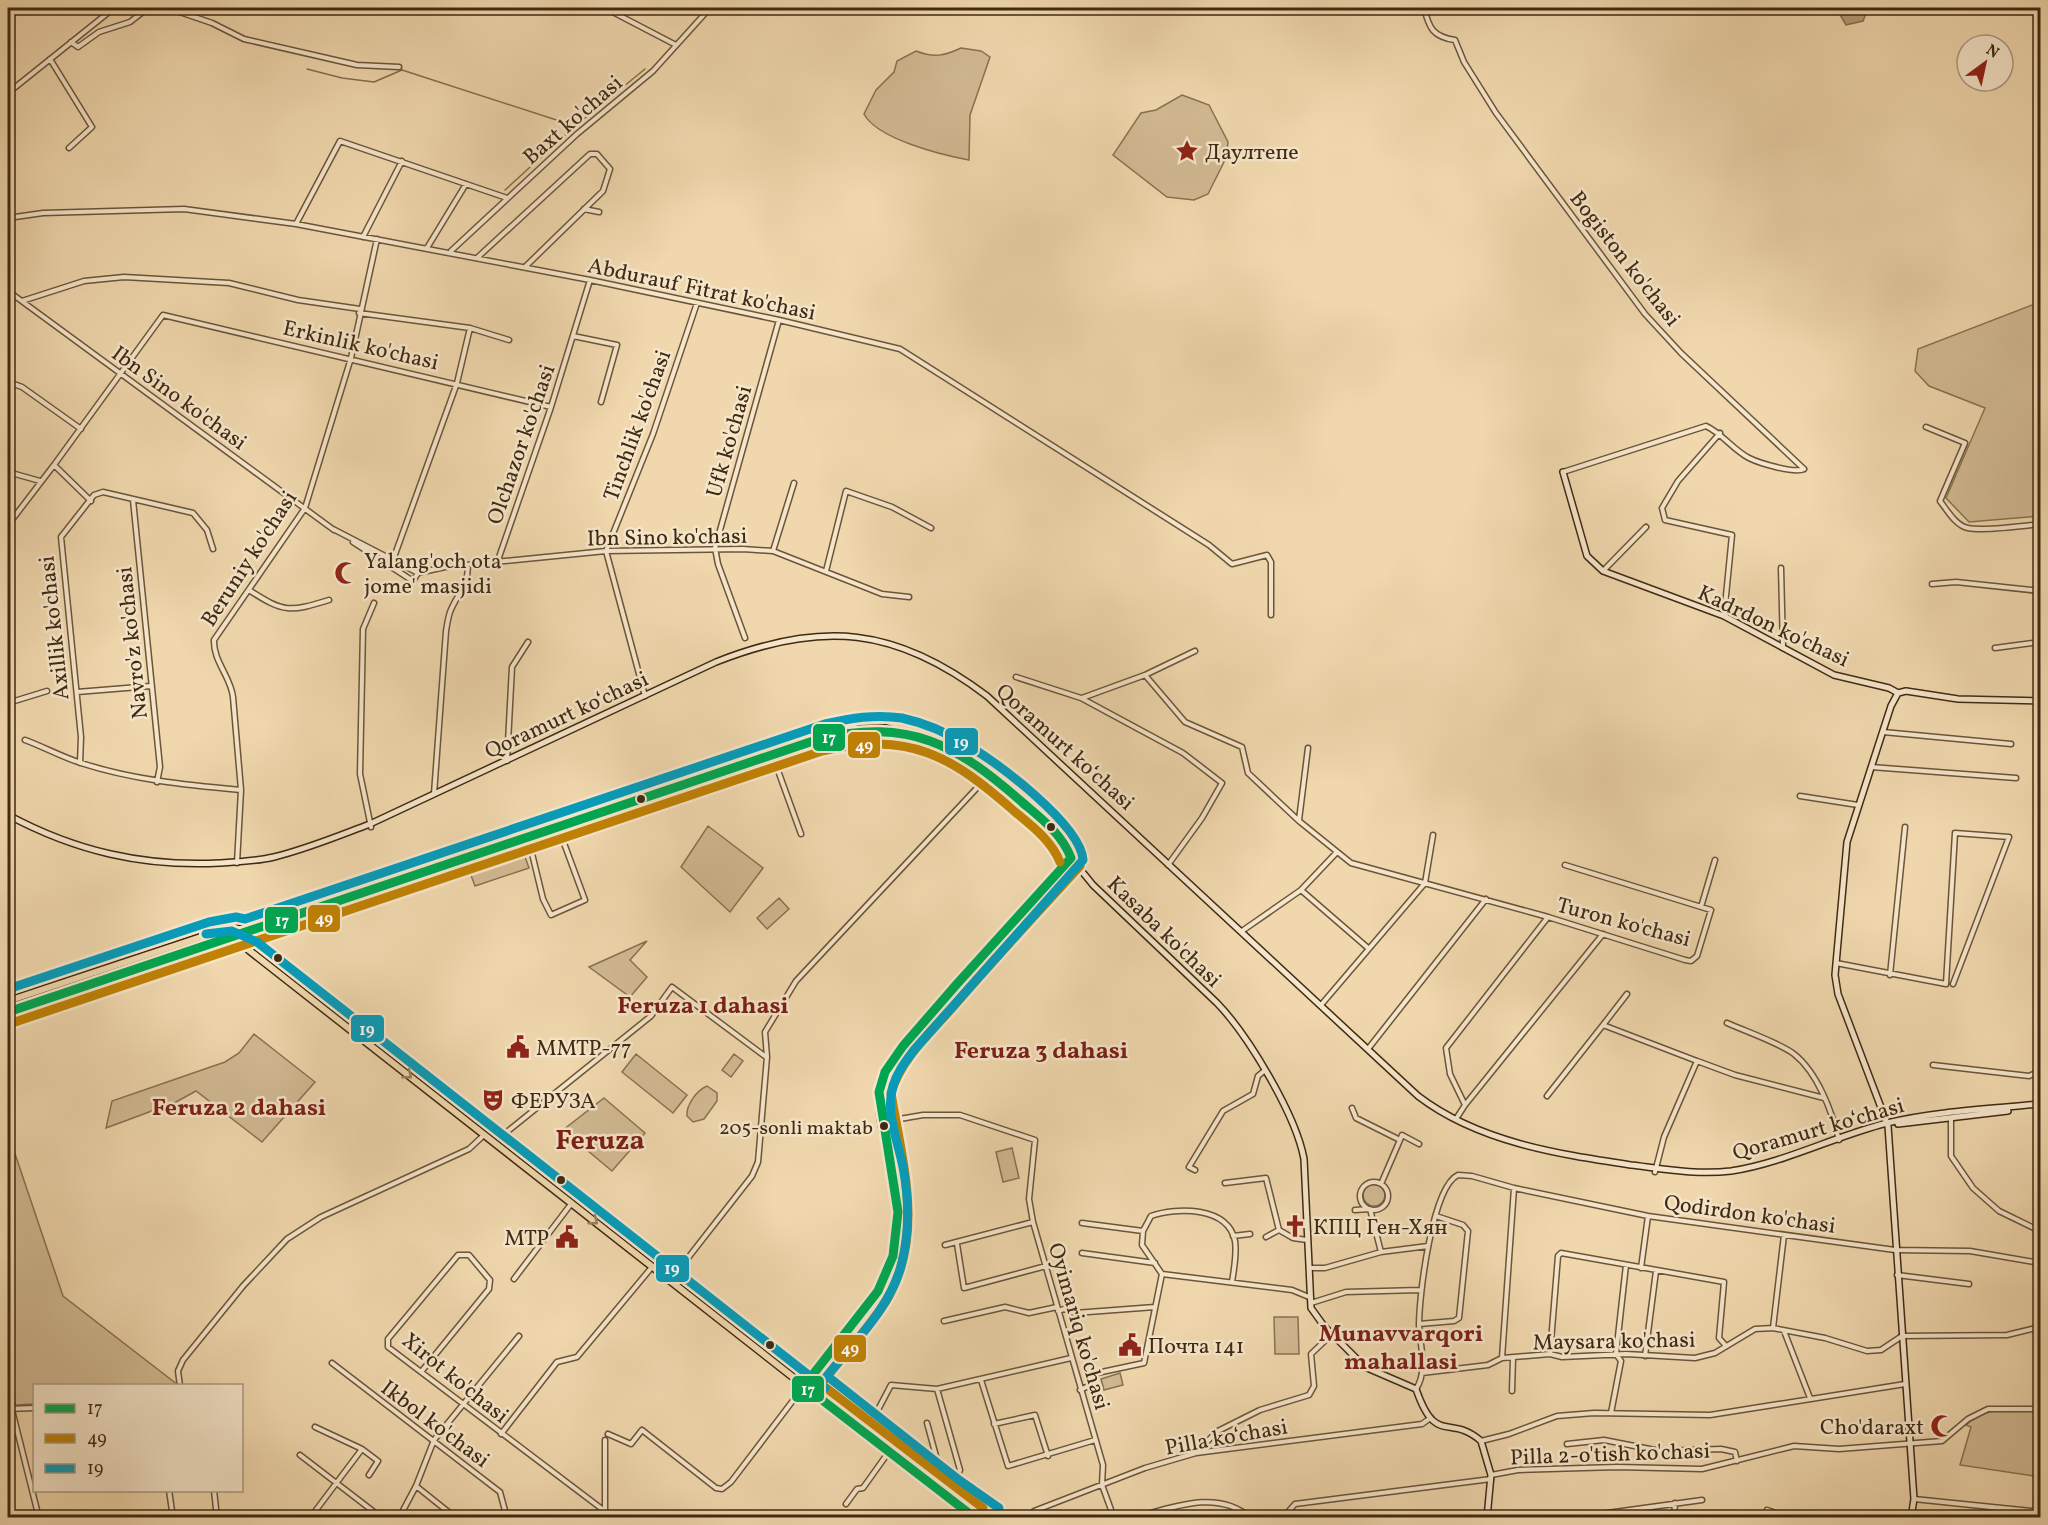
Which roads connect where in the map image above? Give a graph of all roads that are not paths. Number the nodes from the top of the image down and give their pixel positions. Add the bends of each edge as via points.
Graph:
1 (114, 8) edge
2 (148, 8) edge
3 (168, 8) edge
4 (605, 8) edge
5 (710, 8) edge
6 (1424, 8) edge
7 (70, 42) junction
8 (676, 45) junction
9 (50, 59) junction
10 (399, 67) dead end
11 (8, 93) edge
12 (69, 148) dead end
13 (402, 161) junction
14 (466, 184) junction
15 (507, 198) junction
16 (584, 209) junction
17 (598, 212) dead end
18 (8, 218) edge
19 (296, 224) junction
20 (363, 237) junction
21 (377, 239) junction
22 (427, 248) junction
23 (451, 252) junction
24 (478, 257) junction
25 (525, 267) junction
26 (590, 280) junction
27 (8, 291) edge
28 (21, 302) junction
29 (697, 303) junction
30 (360, 311) junction
31 (779, 320) junction
32 (470, 328) junction
33 (573, 336) junction
34 (509, 339) dead end
35 (351, 358) junction
36 (121, 374) junction
37 (8, 382) edge
38 (457, 383) junction
39 (601, 402) dead end
40 (551, 407) junction
41 (1926, 426) dead end
42 (81, 429) junction
43 (1720, 433) junction
44 (54, 465) junction
45 (8, 472) edge
46 (1563, 472) joint
47 (40, 481) junction
48 (794, 483) dead end
49 (132, 500) junction
50 (91, 501) junction
51 (305, 508) junction
52 (2040, 524) edge
53 (8, 525) edge
54 (1646, 527) dead end
55 (931, 528) dead end
56 (333, 529) junction
57 (715, 548) junction
58 (213, 549) dead end
59 (606, 551) junction
60 (773, 551) junction
61 (393, 560) junction
62 (497, 563) junction
63 (468, 566) junction
64 (1781, 568) dead end
65 (826, 571) junction
66 (1603, 571) junction
67 (418, 573) junction
68 (1932, 584) dead end
69 (249, 590) junction
70 (2040, 591) edge
71 (909, 597) dead end
72 (329, 600) dead end
73 (374, 603) dead end
74 (1271, 615) dead end
75 (1724, 616) junction
76 (745, 638) dead end
77 (528, 642) dead end
78 (2040, 642) edge
79 (1995, 648) dead end
80 (1783, 650) junction
81 (1195, 651) dead end
82 (1145, 675) junction
83 (1016, 677) dead end
84 (151, 686) junction
85 (47, 691) dead end
86 (76, 692) junction
87 (1898, 693) junction
88 (645, 696) junction
89 (1081, 698) junction
90 (2040, 702) edge
91 (8, 703) edge
92 (1882, 732) junction
93 (25, 740) dead end
94 (2010, 744) dead end
95 (1308, 748) dead end
96 (772, 754) junction
97 (507, 760) junction
98 (80, 763) junction
99 (1870, 766) junction
100 (990, 774) junction
101 (2016, 778) dead end
102 (157, 782) junction
103 (241, 790) junction
104 (434, 795) junction
105 (1800, 796) dead end
106 (1858, 806) junction
107 (8, 817) edge
108 (1299, 821) junction
109 (370, 825) junction
110 (558, 826) junction
111 (1905, 827) dead end
112 (801, 834) dead end
113 (1433, 835) dead end
114 (528, 837) junction
115 (1337, 852) junction
116 (1071, 858) junction
117 (1715, 860) dead end
118 (237, 863) junction
119 (1168, 865) junction
120 (1565, 865) dead end
121 (1425, 883) junction
122 (1301, 890) junction
123 (1486, 899) junction
124 (1701, 907) junction
125 (1548, 917) junction
126 (271, 923) junction
127 (1242, 931) junction
128 (245, 932) junction
129 (1603, 934) junction
130 (234, 937) junction
131 (261, 945) junction
132 (1368, 948) junction
133 (1835, 963) junction
134 (1890, 975) junction
135 (1953, 984) dead end
136 (1627, 994) dead end
137 (8, 1001) edge
138 (1321, 1005) junction
139 (8, 1012) edge
140 (354, 1018) junction
141 (1727, 1023) dead end
142 (1603, 1025) junction
143 (346, 1027) junction
144 (1368, 1049) junction
145 (767, 1057) junction
146 (1697, 1061) junction
147 (1933, 1065) dead end
148 (1264, 1071) junction
149 (2040, 1071) edge
150 (1547, 1096) dead end
151 (1824, 1098) junction
152 (1465, 1105) junction
153 (2040, 1106) edge
154 (1352, 1108) dead end
155 (1951, 1118) junction
156 (1456, 1121) junction
157 (882, 1122) junction
158 (1888, 1124) junction
159 (484, 1135) junction
160 (502, 1135) junction
161 (1839, 1139) junction
162 (1400, 1140) junction
163 (1419, 1144) dead end
164 (1195, 1170) dead end
165 (1656, 1170) junction
166 (1225, 1183) dead end
167 (1381, 1184) junction
168 (1514, 1188) junction
169 (571, 1204) junction
170 (1370, 1209) junction
171 (1355, 1210) dead end
172 (1436, 1216) junction
173 (1648, 1216) junction
174 (1033, 1222) junction
175 (1082, 1223) dead end
176 (1279, 1230) junction
177 (2038, 1230) dead end
178 (1143, 1231) junction
179 (627, 1233) junction
180 (1250, 1234) dead end
181 (1784, 1234) junction
182 (1233, 1236) junction
183 (1266, 1237) dead end
184 (1306, 1240) junction
185 (620, 1242) junction
186 (957, 1244) junction
187 (945, 1245) dead end
188 (1428, 1246) junction
189 (1895, 1250) junction
190 (1381, 1252) junction
191 (1082, 1253) dead end
192 (1156, 1263) junction
193 (2040, 1263) edge
194 (1046, 1266) junction
195 (1626, 1266) junction
196 (652, 1267) junction
197 (1308, 1268) junction
198 (1641, 1268) junction
199 (1656, 1271) junction
200 (676, 1272) junction
201 (1162, 1274) junction
202 (1897, 1275) junction
203 (514, 1279) dead end
204 (1232, 1282) junction
205 (1969, 1284) dead end
206 (1420, 1290) junction
207 (1309, 1300) junction
208 (1155, 1307) junction
209 (1058, 1309) junction
210 (944, 1321) dead end
211 (1419, 1324) junction
212 (2040, 1327) edge
213 (1773, 1328) junction
214 (1784, 1330) junction
215 (1332, 1334) junction
216 (519, 1336) dead end
217 (1902, 1336) junction
218 (1726, 1346) junction
219 (1550, 1354) junction
220 (1616, 1354) junction
221 (1645, 1356) junction
222 (1071, 1358) junction
223 (1502, 1358) junction
224 (1513, 1358) junction
225 (332, 1363) dead end
226 (421, 1372) junction
227 (1422, 1372) junction
228 (810, 1378) junction
229 (981, 1380) junction
230 (180, 1384) edge
231 (1905, 1384) junction
232 (804, 1386) junction
233 (938, 1389) junction
234 (1416, 1389) junction
235 (1080, 1390) junction
236 (1512, 1392) dead end
237 (1810, 1398) junction
238 (462, 1405) junction
239 (33, 1408) edge
240 (2040, 1409) edge
241 (10, 1410) edge
242 (1611, 1413) junction
243 (1429, 1419) junction
244 (927, 1423) dead end
245 (994, 1424) junction
246 (870, 1425) junction
247 (315, 1427) dead end
248 (501, 1434) junction
249 (608, 1434) dead end
250 (434, 1440) junction
251 (605, 1440) dead end
252 (1095, 1440) junction
253 (1482, 1441) junction
254 (1910, 1442) junction
255 (1567, 1444) dead end
256 (362, 1449) junction
257 (888, 1452) junction
258 (905, 1453) junction
259 (1196, 1453) junction
260 (300, 1455) dead end
261 (1048, 1456) junction
262 (899, 1461) junction
263 (1737, 1461) junction
264 (369, 1475) dead end
265 (936, 1477) junction
266 (1491, 1477) junction
267 (337, 1484) junction
268 (1102, 1485) junction
269 (416, 1486) junction
270 (952, 1490) junction
271 (169, 1492) edge
272 (214, 1492) edge
273 (1914, 1498) junction
274 (1702, 1500) dead end
275 (1675, 1503) junction
276 (846, 1504) dead end
277 (1767, 1510) dead end
278 (1034, 1511) dead end
279 (2040, 1512) edge
280 (605, 1515) edge
281 (975, 1517) edge
282 (39, 1518) edge
283 (173, 1518) edge
284 (217, 1518) edge
285 (310, 1518) edge
286 (382, 1518) edge
287 (399, 1518) edge
288 (456, 1518) edge
289 (507, 1518) edge
290 (992, 1518) edge
291 (1114, 1518) edge
292 (1133, 1518) edge
293 (1251, 1518) edge
294 (1287, 1518) edge
295 (1487, 1518) edge
296 (1571, 1518) edge
297 (1674, 1518) edge
298 (1791, 1518) edge
299 (1911, 1518) edge

1 - 7 street
2 - 7 street via 130,22 99,32 78,47
3 - 10 street via 244,39 357,65
4 - 8 street
5 - 8 street, Baxt ko'chasi
6 - 43 street, Bogiston ko'chasi via 1433,33 1455,40 1496,113 1646,314 1681,353 1804,469 1785,469 1748,458
7 - 9 street
8 - 15 street, Baxt ko'chasi via 653,71
9 - 11 street
9 - 12 street via 92,127
13 - 14 street
13 - 19 street via 340,141
13 - 20 street
14 - 15 street
14 - 22 street
15 - 23 street, Baxt ko'chasi
16 - 17 street
16 - 24 street via 603,191 610,169 593,153
16 - 25 street
18 - 19 street, Abdurauf Fitrat ko'chasi via 43,213 184,209
19 - 20 street, Abdurauf Fitrat ko'chasi
20 - 21 street, Abdurauf Fitrat ko'chasi
21 - 22 street, Abdurauf Fitrat ko'chasi
21 - 30 street, Beruniy ko'chasi
22 - 23 street, Abdurauf Fitrat ko'chasi
23 - 24 street, Abdurauf Fitrat ko'chasi
24 - 25 street, Abdurauf Fitrat ko'chasi
25 - 26 street, Abdurauf Fitrat ko'chasi
26 - 29 street, Abdurauf Fitrat ko'chasi
26 - 33 street, Olchazor ko'chasi
27 - 28 street, Ibn Sino ko'chasi
28 - 30 street via 84,281 124,278 229,283
28 - 36 street, Ibn Sino ko'chasi
29 - 31 street, Abdurauf Fitrat ko'chasi
29 - 59 street, Tinchlik ko'chasi via 653,434
30 - 32 street
30 - 35 street, Beruniy ko'chasi
31 - 57 street, Ufk ko'chasi
31 - 74 street, Abdurauf Fitrat ko'chasi via 900,349 1209,545 1232,564 1267,555
32 - 34 street
32 - 38 street
33 - 39 street via 617,345
33 - 40 street, Olchazor ko'chasi
35 - 36 street, Erkinlik ko'chasi via 163,315
35 - 38 street, Erkinlik ko'chasi
35 - 51 street, Beruniy ko'chasi
36 - 42 street
36 - 51 street, Ibn Sino ko'chasi
37 - 42 street via 22,387
38 - 40 street, Erkinlik ko'chasi
38 - 61 street
40 - 62 street, Olchazor ko'chasi
41 - 52 street via 1965,443 1940,501 1955,519 1966,528
42 - 44 street
43 - 46 street via 1706,426
43 - 75 street via 1678,481 1662,508 1665,520 1732,535
44 - 47 street
44 - 50 street
45 - 47 street
46 - 66 main road via 1587,556
47 - 53 street
48 - 60 street
49 - 50 street via 98,491
49 - 58 street via 193,513 207,530
49 - 84 street, Navro'z ko'chasi
50 - 86 street, Axillik ko'chasi via 60,541
51 - 56 street, Ibn Sino ko'chasi
51 - 69 street, Beruniy ko'chasi
54 - 66 street
55 - 65 street via 892,507 846,491
56 - 61 street, Ibn Sino ko'chasi
56 - 67 street, Ibn Sino ko'chasi via 413,581
57 - 59 street, Ibn Sino ko'chasi
57 - 60 street, Ibn Sino ko'chasi
57 - 76 street
59 - 62 street, Ibn Sino ko'chasi
59 - 88 street
60 - 65 street, Ibn Sino ko'chasi
61 - 67 street, Ibn Sino ko'chasi
62 - 63 street, Ibn Sino ko'chasi
63 - 67 street, Ibn Sino ko'chasi
63 - 104 street via 463,592 450,611 446,631
64 - 80 street
65 - 71 street, Ibn Sino ko'chasi via 882,594
66 - 75 main road, Kadrdon ko'chasi
68 - 70 street via 1956,582
69 - 72 street via 290,610
69 - 103 street, Beruniy ko'chasi via 213,643 232,690
73 - 109 street via 363,629 360,763
75 - 80 main road, Kadrdon ko'chasi
77 - 97 street via 512,667
78 - 79 street
80 - 87 main road, Kadrdon ko'chasi via 1834,675
81 - 82 street
82 - 89 street
82 - 108 street, Turon ko'chasi via 1185,722 1242,747 1248,773
83 - 89 street
84 - 86 street
84 - 102 street, Navro'z ko'chasi via 160,767
85 - 91 street
86 - 98 street, Axillik ko'chasi
87 - 90 main road, Kadrdon ko'chasi
87 - 92 main road
88 - 97 main road, Qoramurt koʻchasi
88 - 119 main road, Qoramurt koʻchasi via 726,660 786,643 839,637 893,646 947,670 986,699
89 - 119 street via 1183,753 1222,783
92 - 94 street
92 - 99 main road
93 - 98 street
95 - 108 street
96 - 100 main road, Kasaba ko'chasi via 828,736 880,728 946,747
96 - 110 main road, Kasaba ko'chasi
96 - 112 street
97 - 104 main road, Qoramurt koʻchasi
98 - 102 street
99 - 101 street
99 - 106 main road
100 - 116 main road, Kasaba ko'chasi via 1058,834
100 - 145 street via 792,986 765,1032
102 - 103 street
103 - 118 street, Beruniy ko'chasi
104 - 109 main road, Qoramurt koʻchasi
105 - 106 street
106 - 133 main road via 1844,859
107 - 118 main road, Qoramurt koʻchasi via 65,844 117,859 159,865
108 - 115 street, Turon ko'chasi
109 - 118 main road, Qoramurt koʻchasi via 289,856
110 - 114 main road, Kasaba ko'chasi
110 - 114 street via 585,900 551,915 543,899
111 - 134 street
113 - 121 street
114 - 126 main road, Kasaba ko'chasi
115 - 121 street, Turon ko'chasi via 1362,867
115 - 122 street
116 - 148 main road, Kasaba ko'chasi via 1093,885 1223,1009
116 - 157 main road via 890,1062 880,1087
117 - 124 street
119 - 127 main road, Qoramurt koʻchasi
119 - 156 main road, Qoramurt koʻchasi via 1416,1097
120 - 124 street, Turon ko'chasi
121 - 123 street, Turon ko'chasi
121 - 132 street
122 - 127 street
122 - 132 street
123 - 125 street, Turon ko'chasi
123 - 144 street
124 - 129 street, Turon ko'chasi via 1711,910 1697,957 1691,961
125 - 129 street, Turon ko'chasi
125 - 152 street via 1446,1048 1450,1074
126 - 128 main road, Kasaba ko'chasi
126 - 130 main road, Kasaba ko'chasi
126 - 131 main road via 260,932
127 - 138 main road, Qoramurt koʻchasi
128 - 130 main road
128 - 131 main road
129 - 152 street
130 - 137 main road via 227,931
130 - 139 main road
130 - 143 main road
131 - 140 main road
132 - 138 street
133 - 134 street
133 - 158 main road via 1838,994
134 - 135 street via 1946,984 1955,833 2009,837
136 - 142 street
138 - 144 main road, Qoramurt koʻchasi
140 - 143 main road via 347,1020
140 - 160 main road
141 - 151 street via 1794,1054 1812,1075
142 - 146 street
142 - 150 street
143 -> 159 main road
144 - 156 main road, Qoramurt koʻchasi via 1418,1096
145 - 160 street via 672,987 651,1016
145 - 200 street via 758,1162 752,1176
146 - 151 street
146 - 165 street via 1664,1137
147 - 149 street via 2029,1076
148 - 164 street via 1257,1076 1253,1094 1223,1111 1189,1167
148 - 184 main road, Kasaba ko'chasi via 1291,1117 1304,1159
151 - 161 street
152 - 156 street
153 - 155 main road, Qoramurt koʻchasi
153 - 158 main road, Qoramurt koʻchasi
154 - 162 street via 1360,1120
155 - 158 main road, Qoramurt koʻchasi
155 - 177 street via 1951,1156 1973,1188 1999,1211
156 - 165 main road, Qoramurt koʻchasi via 1539,1151
157 - 174 street, Oyimariq ko'chasi via 923,1115 960,1115 1035,1140 1029,1199
157 - 228 main road via 898,1212 892,1262 874,1296
158 - 161 main road, Qoramurt koʻchasi
158 - 189 main road
159 - 169 main road
159 - 230 street via 469,1149 321,1217 281,1243 183,1360 178,1371
160 - 179 main road
161 - 165 main road, Qoramurt koʻchasi via 1734,1173 1704,1175
162 - 163 street via 1402,1135
162 - 167 street
166 - 176 street via 1266,1178
167 - 170 street via 1387,1190 1387,1202 1378,1209
167 - 170 street via 1372,1182 1361,1190 1362,1204
168 - 172 street, Qodirdon ko'chasi via 1458,1175 1445,1186
168 - 173 street, Qodirdon ko'chasi
168 - 223 street
169 -> 185 main road
169 - 203 street
170 - 171 street
170 - 190 street
172 - 188 street
172 - 211 street via 1463,1225 1468,1231 1459,1318
173 - 181 street, Qodirdon ko'chasi
173 - 198 street
174 - 186 street
174 - 194 street, Oyimariq ko'chasi
175 - 178 street
176 - 183 street
176 - 184 street
178 - 182 street via 1151,1216 1181,1211 1215,1216
178 - 192 street via 1144,1251
179 - 185 main road
179 - 200 main road
180 - 182 street
181 - 189 street, Qodirdon ko'chasi
181 - 213 street
182 - 204 street via 1236,1254
184 - 197 main road, Kasaba ko'chasi
185 - 196 main road
186 - 187 street
186 - 194 street via 964,1288
188 - 190 street
188 - 206 street
189 - 193 street, Qodirdon ko'chasi via 1970,1251
189 - 202 main road
190 - 197 street via 1325,1268
191 - 192 street
192 - 201 street
194 - 209 street, Oyimariq ko'chasi
195 - 198 street
195 - 219 street via 1559,1254
195 - 220 street
196 - 232 main road
196 - 248 street via 577,1357 557,1362
197 - 207 main road, Kasaba ko'chasi
198 - 199 street
199 - 218 street via 1725,1283 1719,1338
199 - 221 street
200 - 228 main road
201 - 204 street
201 - 208 street
202 - 205 street
202 - 217 main road
204 - 207 street via 1292,1290
206 - 207 street via 1346,1292
206 - 211 street
207 - 215 main road
208 - 209 street via 1075,1312
208 - 235 street via 1144,1363 1097,1373 1093,1384
209 - 210 street via 1029,1313 1005,1308
209 - 222 street, Oyimariq ko'chasi
211 - 227 street
212 - 217 street via 2007,1335
213 - 214 street, Maysara ko'chasi
213 - 218 street, Maysara ko'chasi via 1755,1329
214 - 217 street, Maysara ko'chasi via 1867,1351 1881,1350
214 - 237 street
215 - 234 main road via 1370,1370
215 - 259 street via 1311,1354 1314,1386 1309,1395 1260,1410 1216,1432
216 - 238 street
217 - 231 main road
218 - 221 street, Maysara ko'chasi via 1695,1359
219 - 220 street, Maysara ko'chasi
219 - 224 street, Maysara ko'chasi
220 - 221 street, Maysara ko'chasi
220 - 242 street via 1621,1361
222 - 229 street
222 - 235 street, Oyimariq ko'chasi
223 - 224 street, Maysara ko'chasi
223 - 227 street, Maysara ko'chasi via 1488,1365
224 - 236 street
225 - 250 street, Ikbol ko'chasi
226 - 226 street, Xirot ko'chasi via 388,1347 387,1339 458,1255 468,1255 490,1284
226 - 238 street, Xirot ko'chasi
227 - 234 street
228 - 232 main road
228 - 246 main road
229 - 233 street
229 - 245 street
231 - 237 street
231 - 254 main road
232 - 249 street via 722,1490 642,1430 631,1444
232 - 257 main road
233 - 246 street via 891,1385
233 - 270 street via 960,1470
234 - 243 main road
235 - 252 street, Oyimariq ko'chasi
237 - 242 street via 1710,1415
238 - 248 street, Xirot ko'chasi
238 - 250 street
239 - 241 street
240 - 254 street, Pilla 2-o'tish ko'chasi via 1988,1409 1968,1419 1942,1441
241 - 282 street
242 - 253 street via 1557,1416
243 - 253 main road
243 - 259 street, Pilla ko‘chasi via 1422,1424
244 - 265 street via 939,1467
245 - 261 street via 1035,1415
245 - 261 street via 1008,1467
246 - 258 main road
247 - 256 street
248 - 280 street, Xirot ko'chasi
250 - 269 street
250 - 289 street, Ikbol ko'chasi via 500,1492
251 - 280 street
252 - 261 street
252 - 268 street, Oyimariq ko'chasi via 1103,1465
253 - 266 main road
254 - 263 street, Pilla 2-o'tish ko'chasi via 1839,1449 1794,1446
254 - 273 main road
255 - 263 street via 1604,1440 1660,1451 1721,1449 1734,1452
256 - 264 street via 378,1461
256 - 267 street
257 - 262 main road
257 - 276 street
258 - 262 main road via 899,1455
258 - 265 main road
259 - 268 street, Pilla ko‘chasi
260 - 267 street
262 - 281 main road
263 - 266 street, Pilla 2-o'tish ko'chasi via 1702,1469 1518,1470
265 - 270 main road
266 - 294 street, Pilla 2-o'tish ko'chasi via 1295,1504
266 - 295 main road
267 - 285 street
267 - 286 street
268 - 278 street, Pilla ko‘chasi
268 - 291 street, Oyimariq ko'chasi
269 - 287 street
269 - 288 street
270 - 290 main road
271 - 283 street
272 - 284 street
273 - 279 street
273 - 299 main road
274 - 275 street
275 - 296 street
275 - 297 street
277 - 298 street
292 - 293 street via 1206,1501 1232,1506

